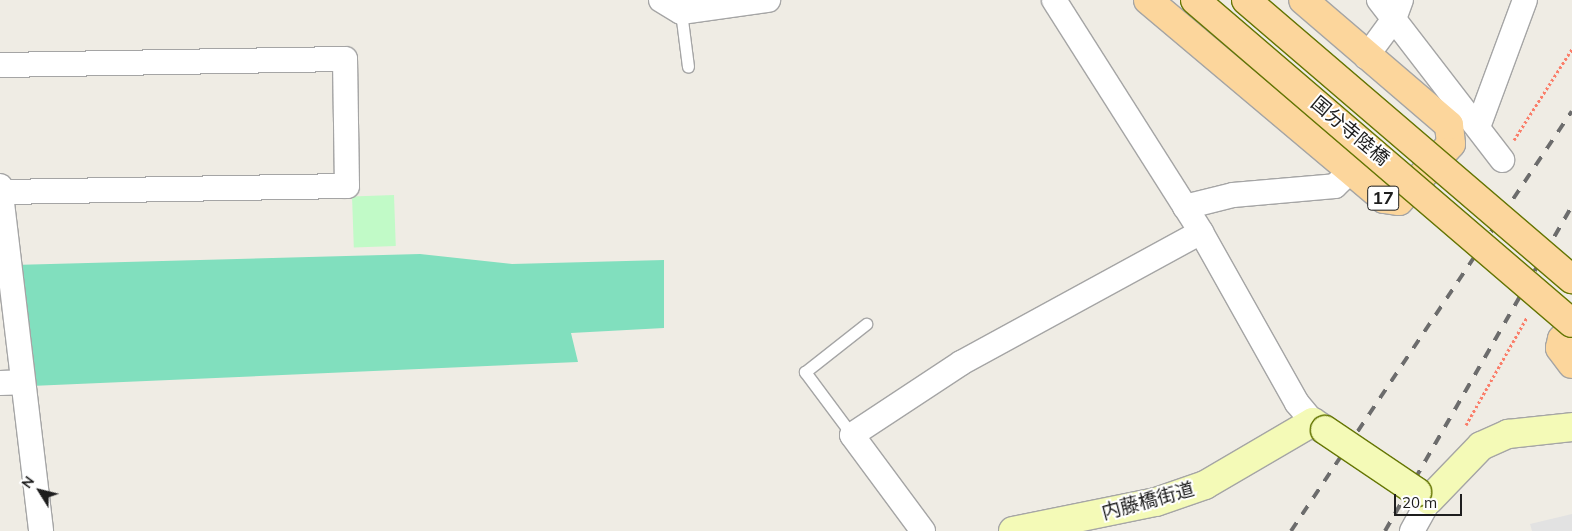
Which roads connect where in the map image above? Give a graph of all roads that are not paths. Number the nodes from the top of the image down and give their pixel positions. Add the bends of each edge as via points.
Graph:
1 (661, 0) edge
2 (768, 0) edge
3 (1054, 0) edge
4 (1148, 0) edge
5 (1195, 0) edge
6 (1246, 0) edge
7 (1303, 0) edge
8 (1380, 0) edge
9 (1525, 0) edge
10 (680, 6) edge
11 (1398, 10) edge
12 (1366, 57) junction
13 (0, 65) edge
14 (688, 67) dead end
15 (1478, 127) junction
16 (1502, 160) road end
17 (1350, 171) junction
18 (0, 189) edge
19 (1185, 207) junction
20 (1200, 232) junction
21 (3, 258) edge
22 (1572, 279) edge
23 (1572, 323) edge
24 (866, 324) dead end
25 (1572, 328) edge
26 (1572, 364) edge
27 (11, 383) edge
28 (1319, 426) junction
29 (1572, 428) edge
30 (852, 435) junction
31 (1423, 496) junction
32 (42, 531) edge
33 (923, 531) edge
34 (1013, 531) edge
35 (1412, 531) edge

1 - 10 street
2 - 10 street
3 - 19 street
4 - 17 main road, 17
5 - 23 main road, 国分寺陸橋 / 17, bridge
6 - 22 main road, 国分寺陸橋, bridge
7 - 12 main road, 17
8 - 11 street
9 - 15 street
10 - 14 lane
11 - 12 street
11 - 15 street
12 - 17 main road, 17 via 1449,125 1453,134 1451,144 1399,201 1384,199
13 - 18 street via 346,59 347,186
15 - 16 street
17 - 19 street via 1335,186 1233,195
18 - 21 street
19 - 20 street
20 - 28 street via 1297,403
20 - 30 street via 961,363
21 - 27 street
24 - 30 lane via 805,372
25 - 26 main road via 1562,339 1560,348
27 - 32 street
28 - 31 street, bridge
28 - 34 street, 内藤橋街道 via 1205,485 1156,502
29 - 31 street via 1508,434 1481,446
30 - 33 street
31 - 35 street

